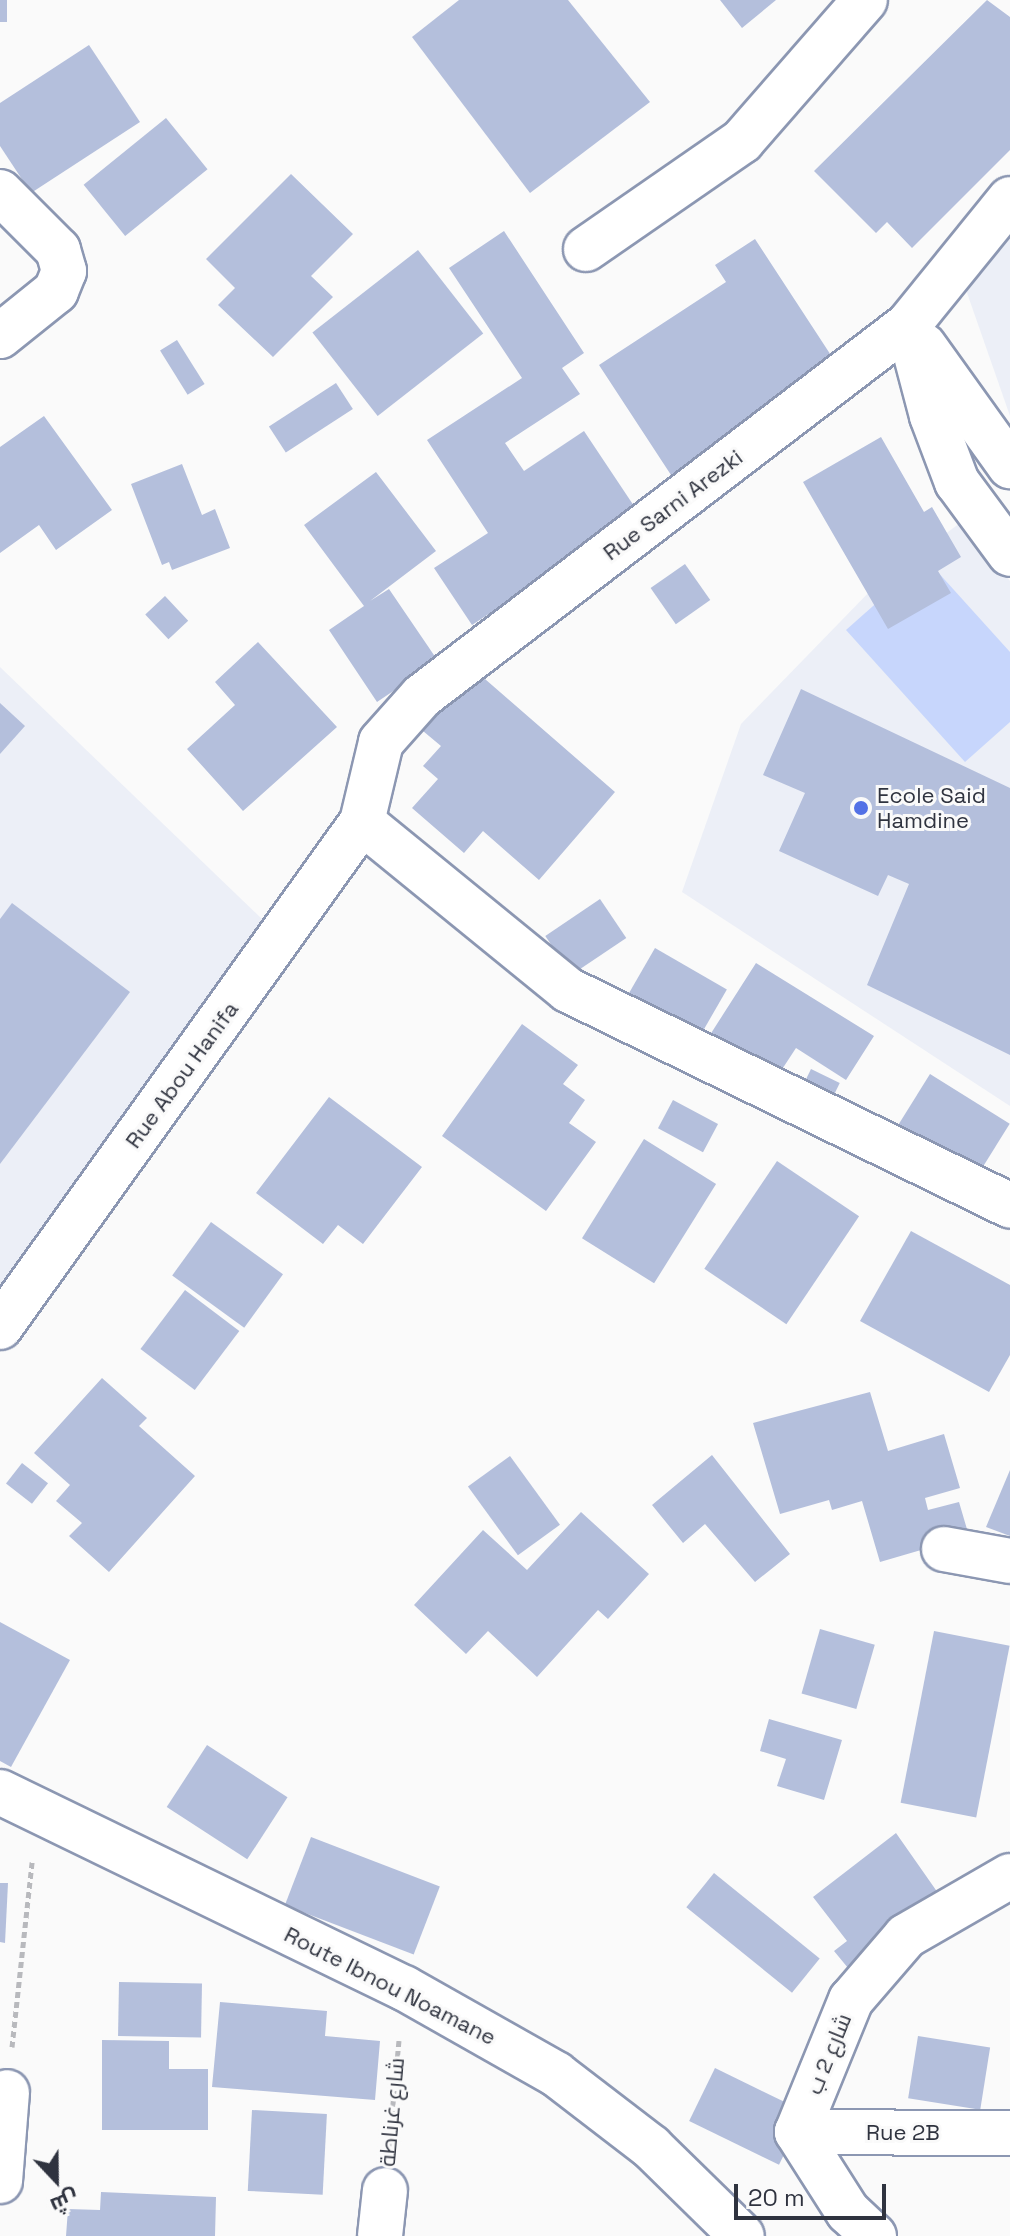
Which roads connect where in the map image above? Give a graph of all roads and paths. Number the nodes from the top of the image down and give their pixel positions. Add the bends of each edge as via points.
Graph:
1 (865, 0) edge
2 (0, 192) edge
3 (1010, 199) edge
4 (586, 249) dead end
5 (908, 325) junction
6 (0, 336) edge
7 (1010, 466) edge
8 (1010, 554) edge
9 (362, 822) junction
10 (1010, 1206) edge
11 (0, 1327) edge
12 (944, 1549) dead end
13 (1010, 1561) edge
14 (19, 1801) edge
15 (1010, 1876) edge
16 (404, 1988) junction
17 (7, 2092) joint
18 (797, 2132) junction
19 (1010, 2133) edge
20 (0, 2181) edge
21 (385, 2190) joint
22 (380, 2236) edge
23 (742, 2236) edge
24 (874, 2236) edge

1 - 4 street via 742,141
2 - 6 street via 58,250 64,271 56,291
3 - 5 street, Rue Sarni Arezki
5 - 7 street
5 - 8 street via 932,416 957,482
5 - 9 street, Rue Sarni Arezki via 422,696 381,742
9 - 10 street via 568,990
9 - 11 street, Rue Abou Hanifa
12 - 13 street
14 - 16 street, Route Ibnou Noamane
14 - 17 path
15 - 18 street, شارع 2 ب via 906,1936 851,2000
16 - 21 path, شارع غرناطة
16 - 23 street, Route Ibnou Noamane via 556,2074 651,2147
17 - 20 street
18 - 19 street, Rue 2B
18 - 24 street via 848,2212
21 - 22 street, شارع غرناطة

